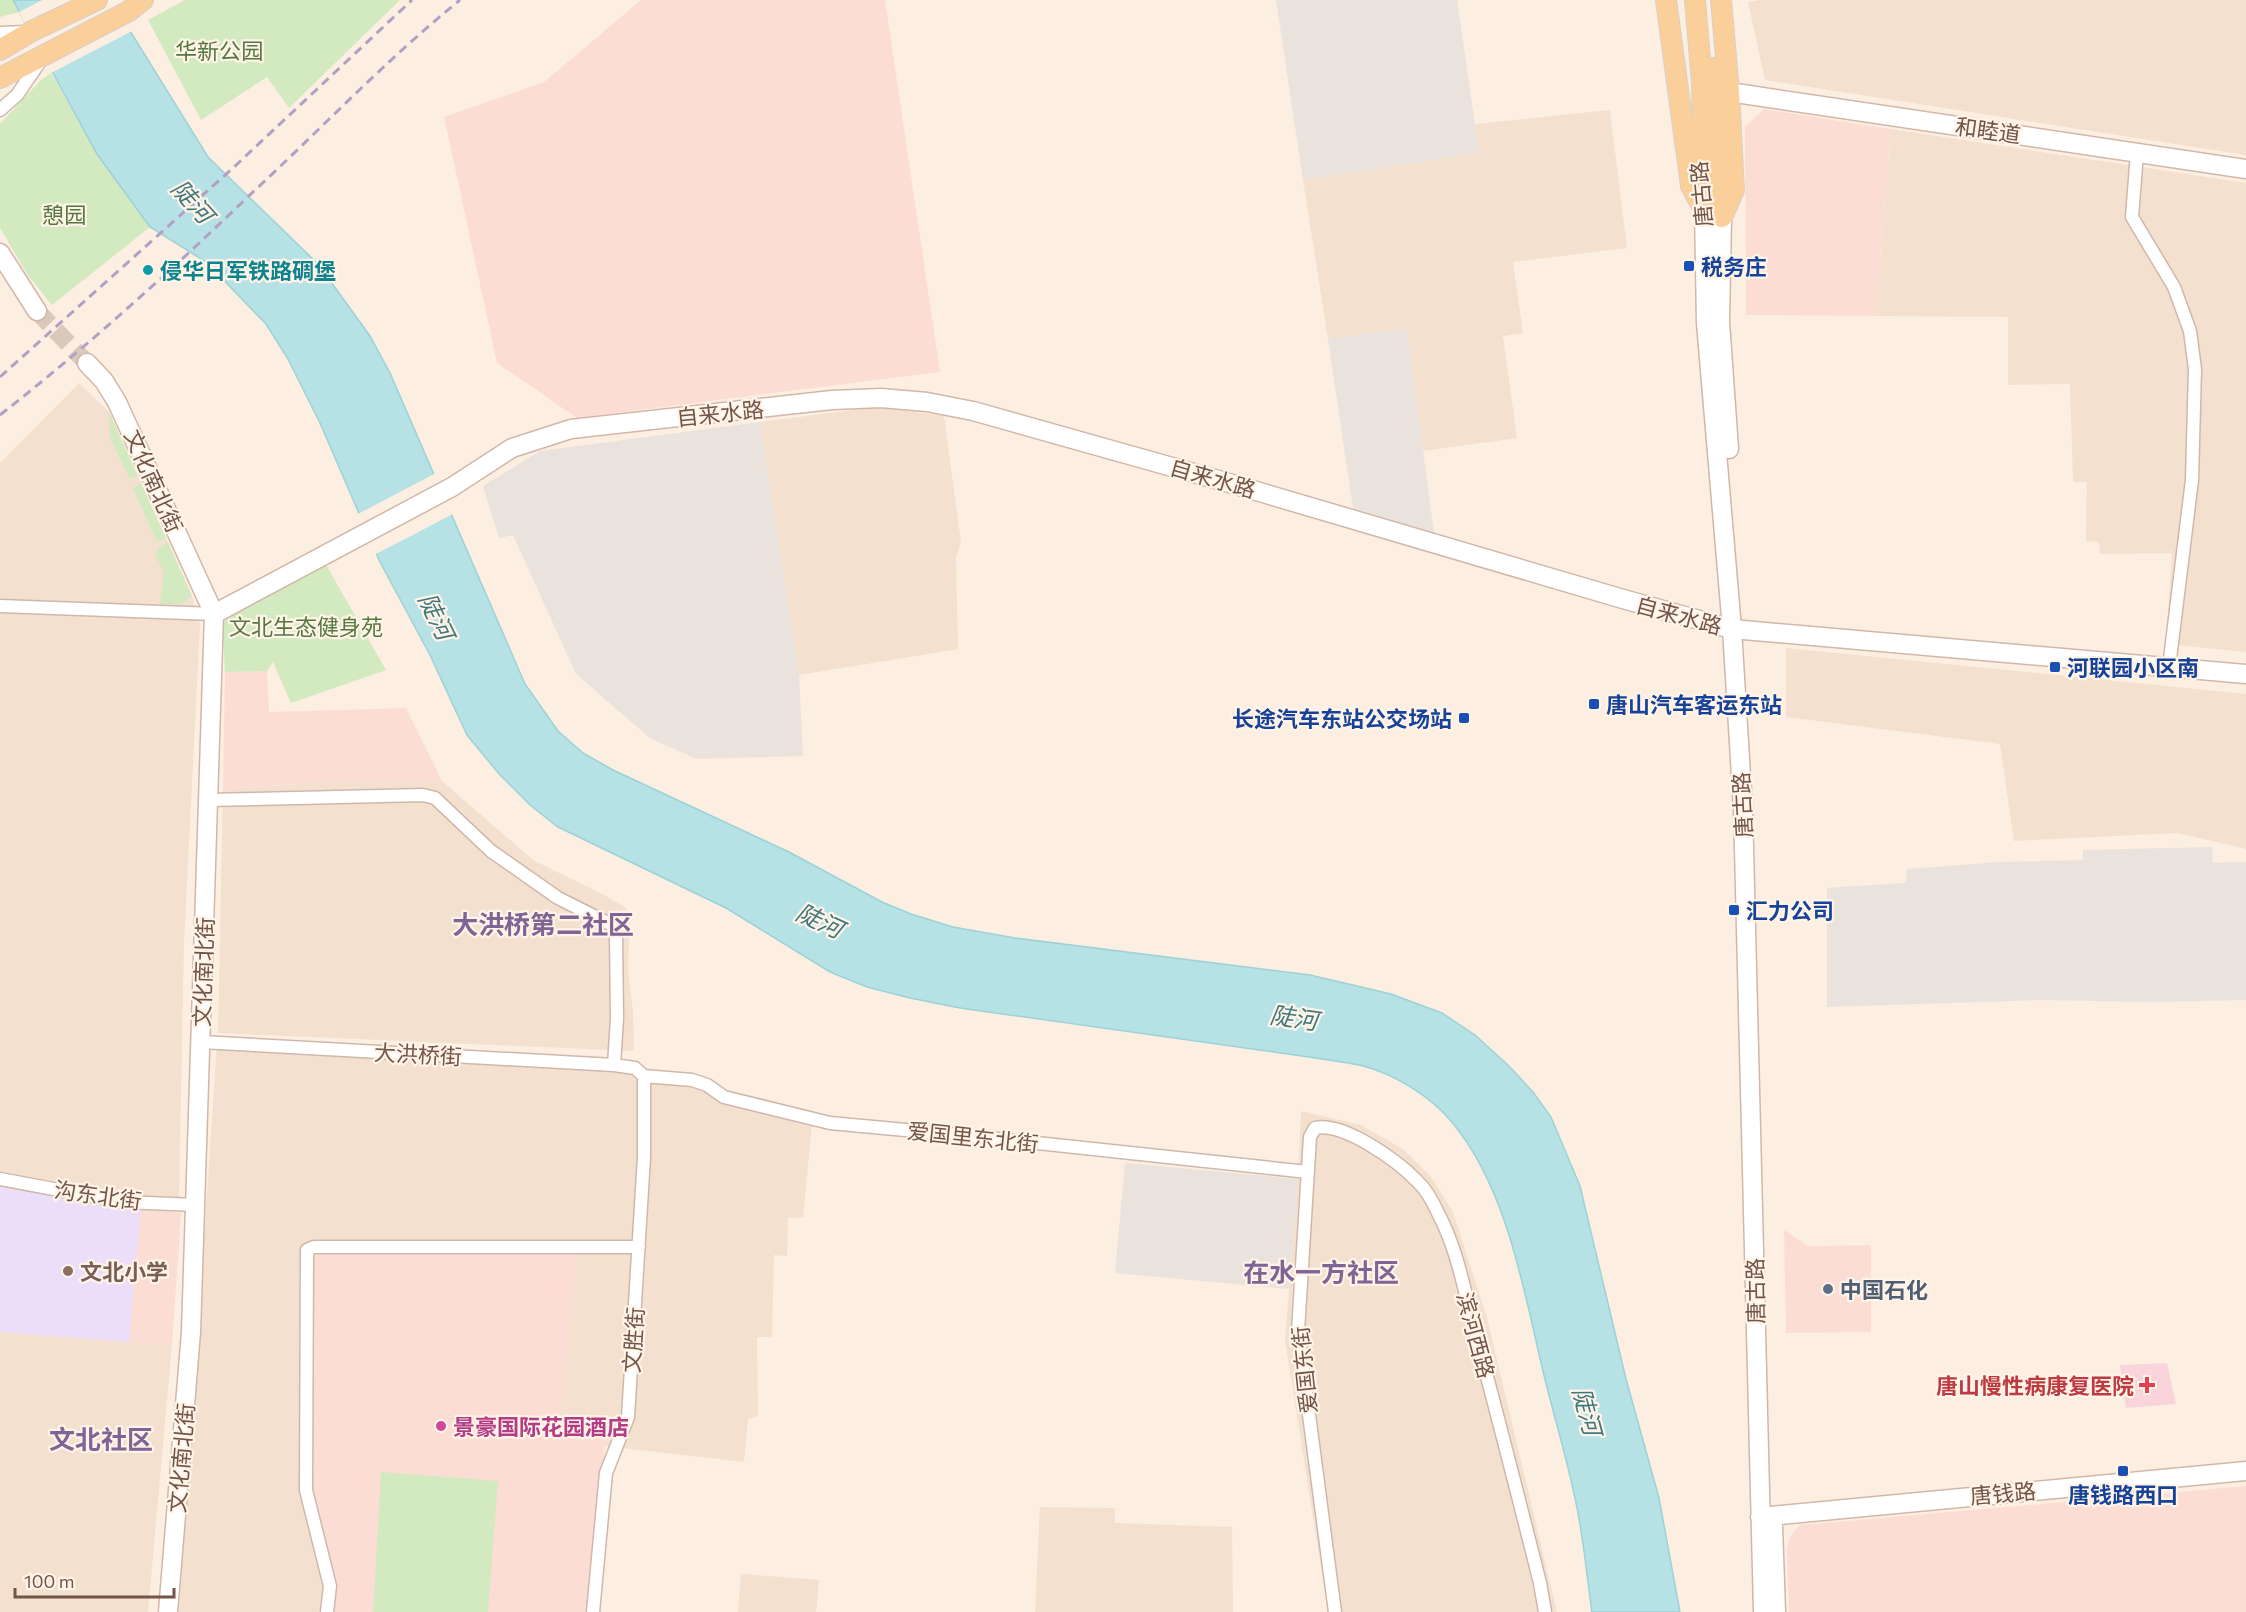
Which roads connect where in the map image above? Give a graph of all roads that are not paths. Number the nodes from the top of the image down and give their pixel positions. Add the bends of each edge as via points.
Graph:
1 (97, 0) edge
2 (1666, 0) edge
3 (1680, 0) edge
4 (1695, 0) edge
5 (1707, 0) edge
6 (1721, 0) edge
7 (136, 5) edge
8 (1, 45) edge
9 (45, 54) junction
10 (9, 73) edge
11 (0, 85) edge
12 (1709, 85) junction
13 (0, 110) edge
14 (2137, 153) junction
15 (2246, 169) edge
16 (1713, 214) junction
17 (0, 253) edge
18 (37, 311) tunnel mouth
19 (87, 363) tunnel mouth
20 (0, 606) edge
21 (214, 614) junction
22 (1737, 629) junction
23 (2169, 667) junction
24 (2246, 674) edge
25 (208, 800) junction
26 (201, 1042) junction
27 (614, 1065) junction
28 (640, 1072) junction
29 (1315, 1128) joint
30 (1308, 1172) junction
31 (0, 1179) edge
32 (196, 1205) junction
33 (639, 1247) junction
34 (2246, 1471) edge
35 (1767, 1516) junction
36 (168, 1612) edge
37 (327, 1612) edge
38 (593, 1612) edge
39 (1335, 1612) edge
40 (1545, 1612) edge
41 (1763, 1612) edge
42 (1776, 1612) edge

1 - 8 main road
2 - 16 main road via 1691,186
3 - 12 main road
4 - 12 main road
5 - 12 main road
6 - 12 main road
7 - 9 main road
9 - 10 main road
9 - 13 street via 17,95
10 - 11 main road
12 - 14 street, 和睦道
12 - 16 main road
12 - 16 main road via 1734,190
14 - 15 street, 和睦道
14 - 23 street via 2132,217 2174,287 2190,331 2195,369 2192,480
16 - 22 street, 唐古路 via 1706,323
17 - 18 street
19 - 21 street, 文化南北街 via 117,402
20 - 21 street
21 - 22 street, 自来水路 via 452,487 512,448 571,429 881,398 973,411
21 - 25 street, 文化南北街
22 - 23 street, 自来水路
22 - 35 street, 唐古路 via 1754,808
23 - 24 street, 自来水路
25 - 26 street, 文化南北街
25 - 27 street via 423,795 435,798 491,851 558,898 612,926 616,935
26 - 27 street, 大洪桥街
26 - 32 street, 文化南北街
27 - 28 street, 大洪桥街
28 - 30 street, 爱国里东北街 via 707,1084 724,1097 830,1123
28 - 33 street, 文胜街 via 644,1157
29 - 30 street, 爱国东街 via 1310,1137
29 - 40 street, 滨河西路 via 1325,1126 1363,1141 1394,1160 1420,1182 1440,1215 1487,1377
30 - 39 street, 爱国东街 via 1298,1331
31 - 32 street, 沟东北街 via 123,1202
32 - 36 street, 文化南北街 via 192,1332
33 - 37 street via 315,1247 307,1251 306,1490 330,1587
33 - 38 street, 文胜街 via 628,1417 606,1473
34 - 35 street, 唐钱路
35 - 41 street, 唐古路
35 - 42 street, 唐古路

